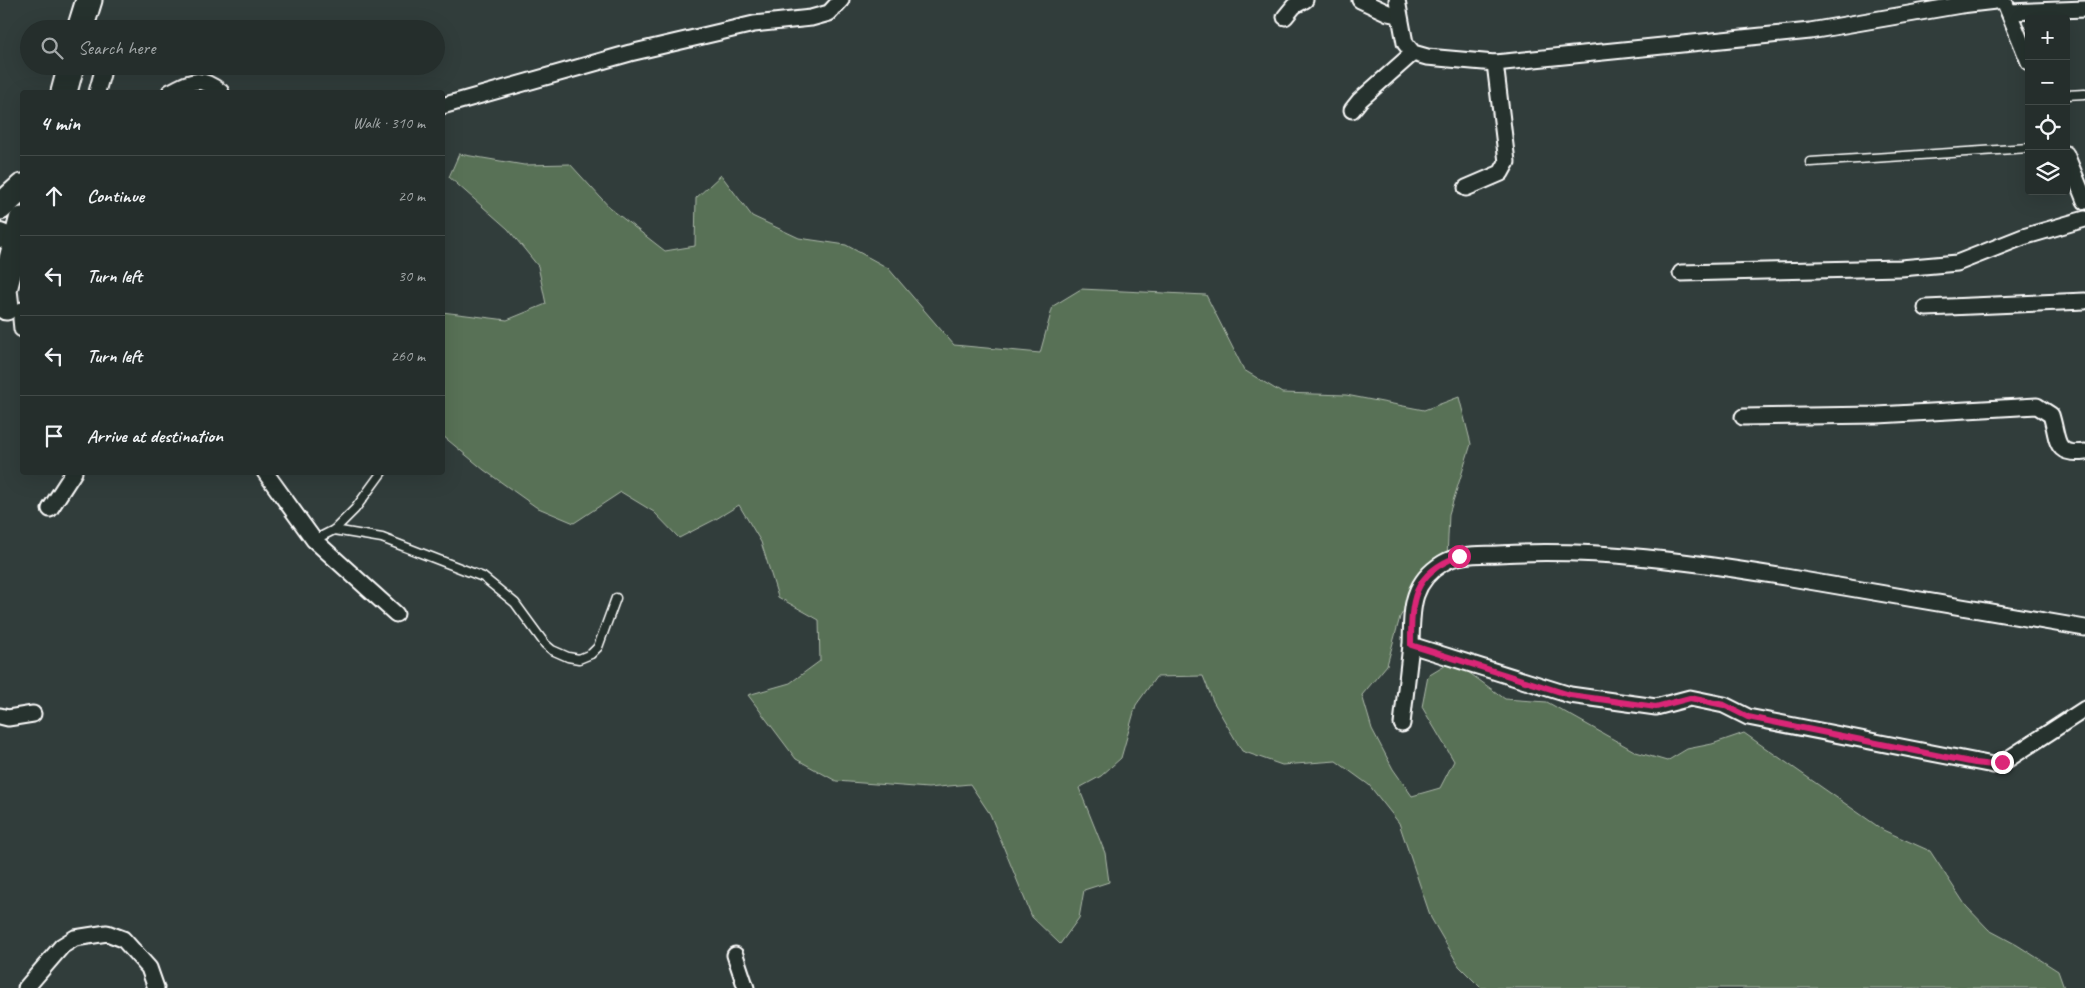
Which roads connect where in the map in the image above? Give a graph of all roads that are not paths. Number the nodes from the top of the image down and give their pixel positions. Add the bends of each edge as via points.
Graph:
1 (89, 0) edge
2 (841, 0) edge
3 (1305, 0) edge
4 (1360, 0) edge
5 (2005, 4) edge
6 (1398, 7) edge
7 (2085, 9) edge
8 (1285, 17) dead end
9 (83, 20) edge
10 (1413, 53) junction
11 (2028, 60) edge
12 (1495, 63) junction
13 (69, 75) edge
14 (102, 75) edge
15 (65, 90) edge
16 (98, 90) edge
17 (174, 90) edge
18 (218, 90) edge
19 (2085, 94) edge
20 (2070, 95) edge
21 (445, 105) edge
22 (1352, 110) dead end
23 (2025, 148) edge
24 (1810, 162) dead end
25 (2070, 164) edge
26 (1466, 188) dead end
27 (20, 189) edge
28 (2084, 198) edge
29 (0, 206) edge
30 (2085, 219) edge
31 (20, 229) edge
32 (1681, 273) dead end
33 (9, 276) edge
34 (2085, 301) edge
35 (1926, 308) dead end
36 (20, 315) edge
37 (1743, 417) dead end
38 (2085, 452) edge
39 (72, 475) edge
40 (267, 475) edge
41 (380, 475) edge
42 (50, 509) dead end
43 (334, 530) junction
44 (314, 540) junction
45 (616, 598) dead end
46 (396, 614) dead end
47 (2085, 628) edge
48 (1411, 645) junction
49 (2085, 709) edge
50 (33, 714) dead end
51 (0, 716) edge
52 (1402, 724) dead end
53 (735, 955) dead end
54 (26, 988) edge
55 (156, 988) edge
56 (746, 988) edge

1 - 9 main road
2 - 21 street via 829,13 811,18 754,24 630,53
3 - 8 street via 1294,6
4 - 6 street via 1382,10
5 - 7 street
5 - 11 street
5 - 12 street via 1960,5 1810,31
6 - 10 street via 1405,43
10 - 12 street
10 - 22 street
12 - 26 street via 1507,162 1501,174
13 - 15 main road
14 - 16 street
17 - 18 street via 198,80
19 - 20 lane
23 - 24 lane
25 - 28 street
27 - 29 main road
30 - 32 street via 2023,237 1957,262 1901,268
31 - 33 main road
33 - 36 street
34 - 35 street
37 - 38 street via 1878,415 2037,406 2051,415 2064,452
39 - 42 street
40 - 44 street
41 - 43 lane via 355,510
43 - 44 lane
43 - 45 lane via 382,538 483,577 515,603 545,644 568,657 580,658 598,647
44 - 46 street
47 - 48 street via 1677,560 1521,552 1459,556 1431,572 1418,586
48 - 49 street via 1570,695 1656,707 1690,698 1724,705 1748,717 1993,765
48 - 52 street
50 - 51 street
53 - 56 street
54 - 55 street via 62,946 75,938 107,933 123,939 149,968

